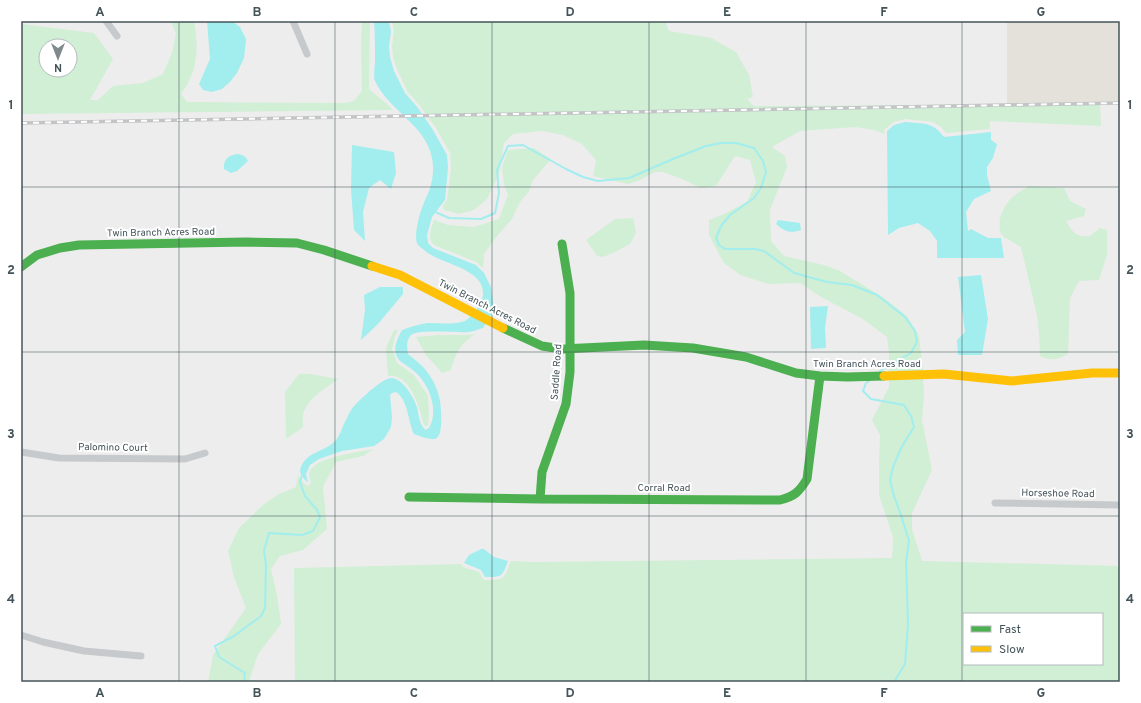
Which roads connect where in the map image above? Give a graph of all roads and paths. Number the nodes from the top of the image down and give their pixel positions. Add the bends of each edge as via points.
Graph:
1 (106, 21) edge
2 (294, 21) edge
3 (118, 36) dead end
4 (307, 54) dead end
5 (562, 244) dead end
6 (21, 267) edge
7 (570, 349) junction
8 (1120, 372) edge
9 (820, 376) junction
10 (21, 452) edge
11 (205, 453) dead end
12 (408, 497) dead end
13 (540, 499) junction
14 (995, 503) dead end
15 (1120, 505) edge
16 (21, 634) edge
17 (141, 656) dead end

1 - 3 street
2 - 4 street
5 - 7 street, Saddle Road via 570,293
6 - 7 street, Twin Branch Acres Road via 37,255 80,245 297,243 400,275 534,343
7 - 9 street, Twin Branch Acres Road via 630,345 699,349 734,354 796,373
7 - 13 street, Saddle Road via 566,404 542,472
8 - 9 street, Twin Branch Acres Road via 1012,380 944,374
9 - 13 street, Corral Road via 807,479 801,490 791,498
10 - 11 street, Palomino Court via 59,458 178,459
12 - 13 street, Corral Road
14 - 15 street, Horseshoe Road
16 - 17 street via 84,651

